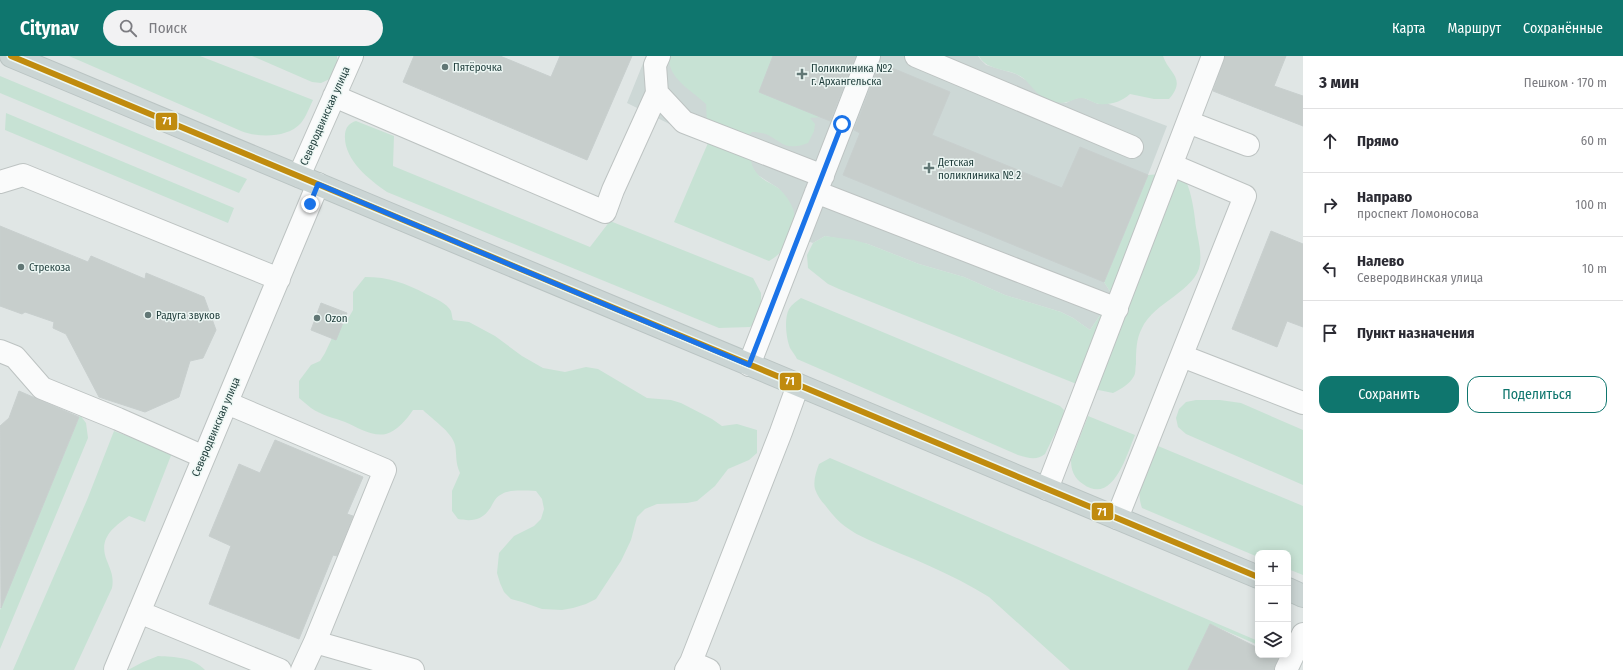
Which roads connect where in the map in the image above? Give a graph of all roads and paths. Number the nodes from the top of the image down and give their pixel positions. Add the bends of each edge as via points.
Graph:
1 (12, 56) edge
2 (352, 56) edge
3 (659, 56) edge
4 (869, 56) edge
5 (916, 56) edge
6 (1213, 56) edge
7 (657, 93) junction
8 (334, 96) junction
9 (1188, 122) junction
10 (1248, 145) dead end
11 (1132, 147) dead end
12 (1172, 164) junction
13 (308, 180) junction
14 (0, 182) edge
15 (819, 184) junction
16 (279, 279) junction
17 (1117, 309) junction
18 (0, 351) edge
19 (1182, 356) junction
20 (749, 365) junction
21 (798, 385) junction
22 (226, 403) junction
23 (1303, 404) edge
24 (204, 457) junction
25 (1047, 489) junction
26 (1117, 518) junction
27 (1255, 576) edge
28 (1291, 590) edge
29 (1303, 596) edge
30 (139, 612) junction
31 (1303, 634) edge
32 (315, 642) junction
33 (695, 667) edge
34 (115, 670) edge
35 (280, 670) edge
36 (302, 670) edge
37 (413, 670) edge
38 (1286, 670) edge

1 - 13 main road
2 - 8 street, Северодвинская улица
3 - 7 street via 655,65
4 - 15 street
5 - 11 street
6 - 9 street
7 - 8 street via 605,212
7 - 15 street via 684,122
8 - 13 street, Северодвинская улица
9 - 10 street
9 - 12 street
12 - 17 street
12 - 19 street via 1245,196
13 - 16 street, Северодвинская улица
13 - 20 main road
14 - 16 street via 23,175
15 - 17 street
15 - 20 street
16 - 22 street, Северодвинская улица
17 - 25 street
18 - 24 street via 15,357 42,388
19 - 23 street
19 - 26 street
20 - 21 main road
21 - 25 main road
21 - 33 street
22 - 24 street, Северодвинская улица
22 - 32 street via 385,470
24 - 30 street, Северодвинская улица
25 - 26 main road
26 - 27 main road
28 - 29 main road
30 - 34 street, Северодвинская улица
30 - 35 street
31 - 38 street
32 - 36 street
32 - 37 street

